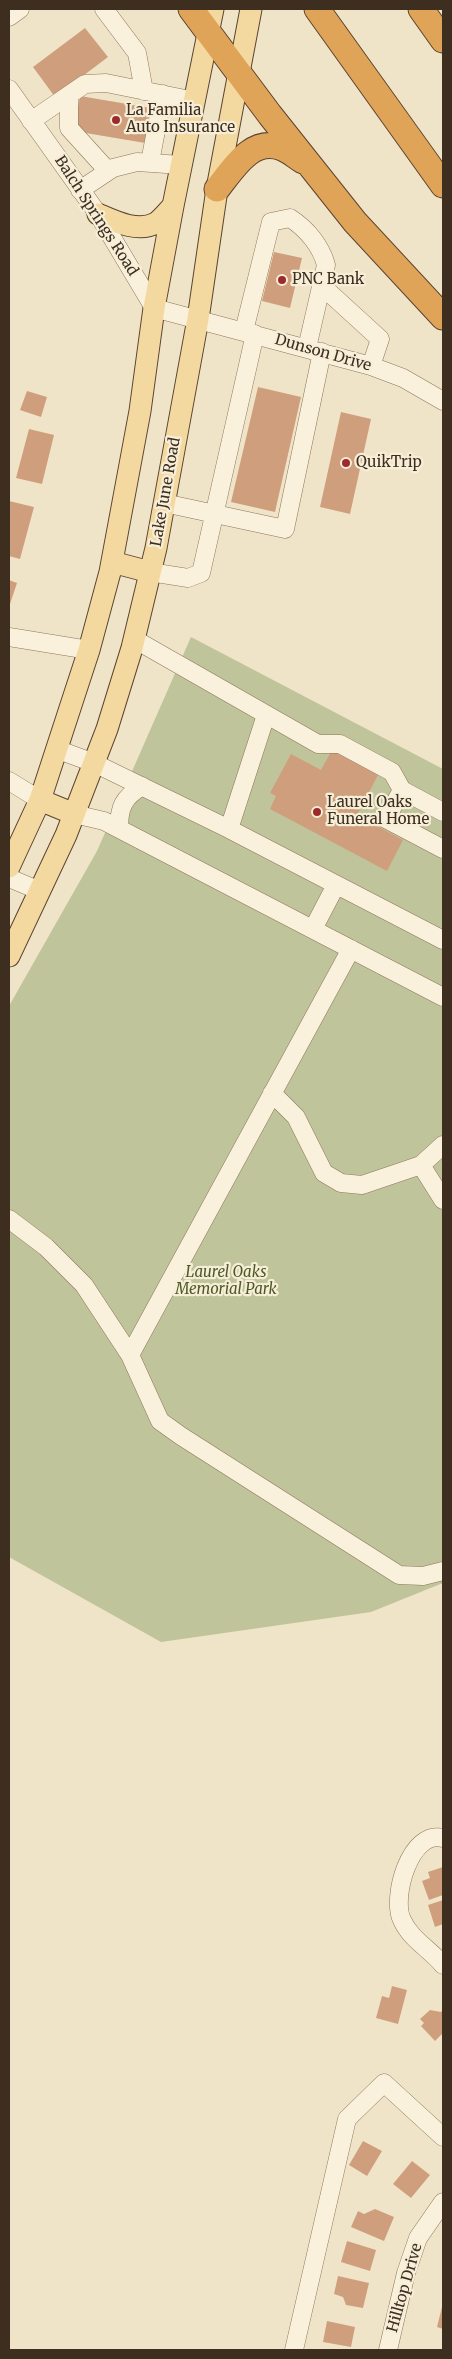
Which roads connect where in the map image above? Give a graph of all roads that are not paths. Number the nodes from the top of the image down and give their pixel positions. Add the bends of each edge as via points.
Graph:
1 (20, 9) edge
2 (104, 9) edge
3 (191, 9) edge
4 (252, 9) edge
5 (317, 9) edge
6 (421, 9) edge
7 (9, 17) edge
8 (211, 21) edge
9 (443, 40) edge
10 (240, 74) junction
11 (9, 89) edge
12 (144, 91) junction
13 (162, 94) junction
14 (69, 95) junction
15 (195, 101) junction
16 (32, 121) junction
17 (150, 162) junction
18 (309, 164) junction
19 (181, 165) junction
20 (108, 171) junction
21 (443, 185) edge
22 (217, 189) junction
23 (80, 190) junction
24 (173, 206) junction
25 (98, 214) junction
26 (322, 286) junction
27 (154, 308) junction
28 (443, 317) edge
29 (198, 319) junction
30 (249, 333) junction
31 (315, 350) junction
32 (371, 366) junction
33 (443, 400) edge
34 (164, 503) junction
35 (216, 515) junction
36 (112, 562) junction
37 (150, 572) junction
38 (9, 637) edge
39 (134, 639) junction
40 (89, 650) junction
41 (266, 715) junction
42 (56, 749) junction
43 (94, 763) junction
44 (9, 781) edge
45 (142, 786) junction
46 (402, 790) junction
47 (40, 800) junction
48 (443, 812) edge
49 (74, 814) junction
50 (119, 829) junction
51 (229, 829) junction
52 (443, 849) edge
53 (9, 867) edge
54 (9, 878) edge
55 (336, 885) junction
56 (40, 891) junction
57 (313, 929) junction
58 (443, 940) edge
59 (351, 949) junction
60 (9, 956) edge
61 (443, 997) edge
62 (272, 1093) junction
63 (443, 1145) edge
64 (421, 1165) junction
65 (443, 1200) edge
66 (9, 1219) edge
67 (130, 1355) junction
68 (443, 1571) edge
69 (443, 1838) edge
70 (443, 1965) edge
71 (443, 2137) edge
72 (443, 2202) edge
73 (294, 2350) edge
74 (388, 2350) edge

1 - 7 street
2 - 12 street via 137,53
3 - 8 highway
4 - 10 main road, Lake June Road
5 - 21 highway
6 - 9 highway
8 - 10 highway
8 - 15 main road
10 - 18 highway
10 - 22 main road, Lake June Road
11 - 16 street, Balch Springs Road
12 - 13 street
12 - 14 street via 106,83 85,84
13 - 15 street
13 - 17 street
14 - 16 street
14 - 20 street via 69,128
15 - 19 main road
16 - 23 street, Balch Springs Road
17 - 19 street
17 - 20 street via 137,162
18 - 22 highway via 281,148 260,147 242,158
18 - 28 highway via 355,222
19 - 24 main road
20 - 23 street
22 - 29 main road, Lake June Road
23 - 25 street, Balch Springs Road
24 - 25 main road via 155,223 138,227
24 - 27 main road
25 - 27 street, Balch Springs Road
26 - 30 street via 326,265 323,253 301,225 290,218 271,222
26 - 31 street
26 - 32 street via 380,339
27 - 29 street
27 - 36 main road via 140,411
29 - 30 street, Dunson Drive
29 - 34 main road, Lake June Road
30 - 31 street, Dunson Drive
30 - 35 street
31 - 32 street, Dunson Drive
31 - 35 street via 285,529
32 - 33 street, Dunson Drive via 403,378
34 - 35 street
34 - 37 main road, Lake June Road
35 - 37 street via 201,573 188,578
36 - 37 main road
36 - 40 main road
37 - 39 main road, Lake June Road
38 - 40 street
39 - 41 street
39 - 43 main road, Lake June Road
40 - 42 main road
41 - 46 street via 318,744 340,744 392,772
41 - 51 street
42 - 43 street
42 - 47 main road
43 - 45 street
43 - 49 main road, Lake June Road
44 - 47 street
45 - 50 street via 128,795 119,813
45 - 51 street
46 - 48 street
46 - 52 street via 386,819
47 - 49 main road
47 - 53 main road
49 - 50 street via 104,821
49 - 56 main road, Lake June Road
50 - 57 street
51 - 55 street
54 - 56 street
55 - 57 street
55 - 58 street
56 - 60 main road, Lake June Road
57 - 59 street
59 - 61 street
59 - 62 street
62 - 64 street via 296,1117 324,1174 341,1183 362,1185
62 - 67 street
63 - 64 street
64 - 65 street
66 - 67 street via 46,1247 84,1285
67 - 68 street via 160,1421 181,1436 400,1575 423,1576
69 - 70 street via 431,1840 413,1853 406,1864 398,1907 410,1934
71 - 73 street via 384,2083 348,2119
72 - 74 street, Hilltop Drive via 418,2238

